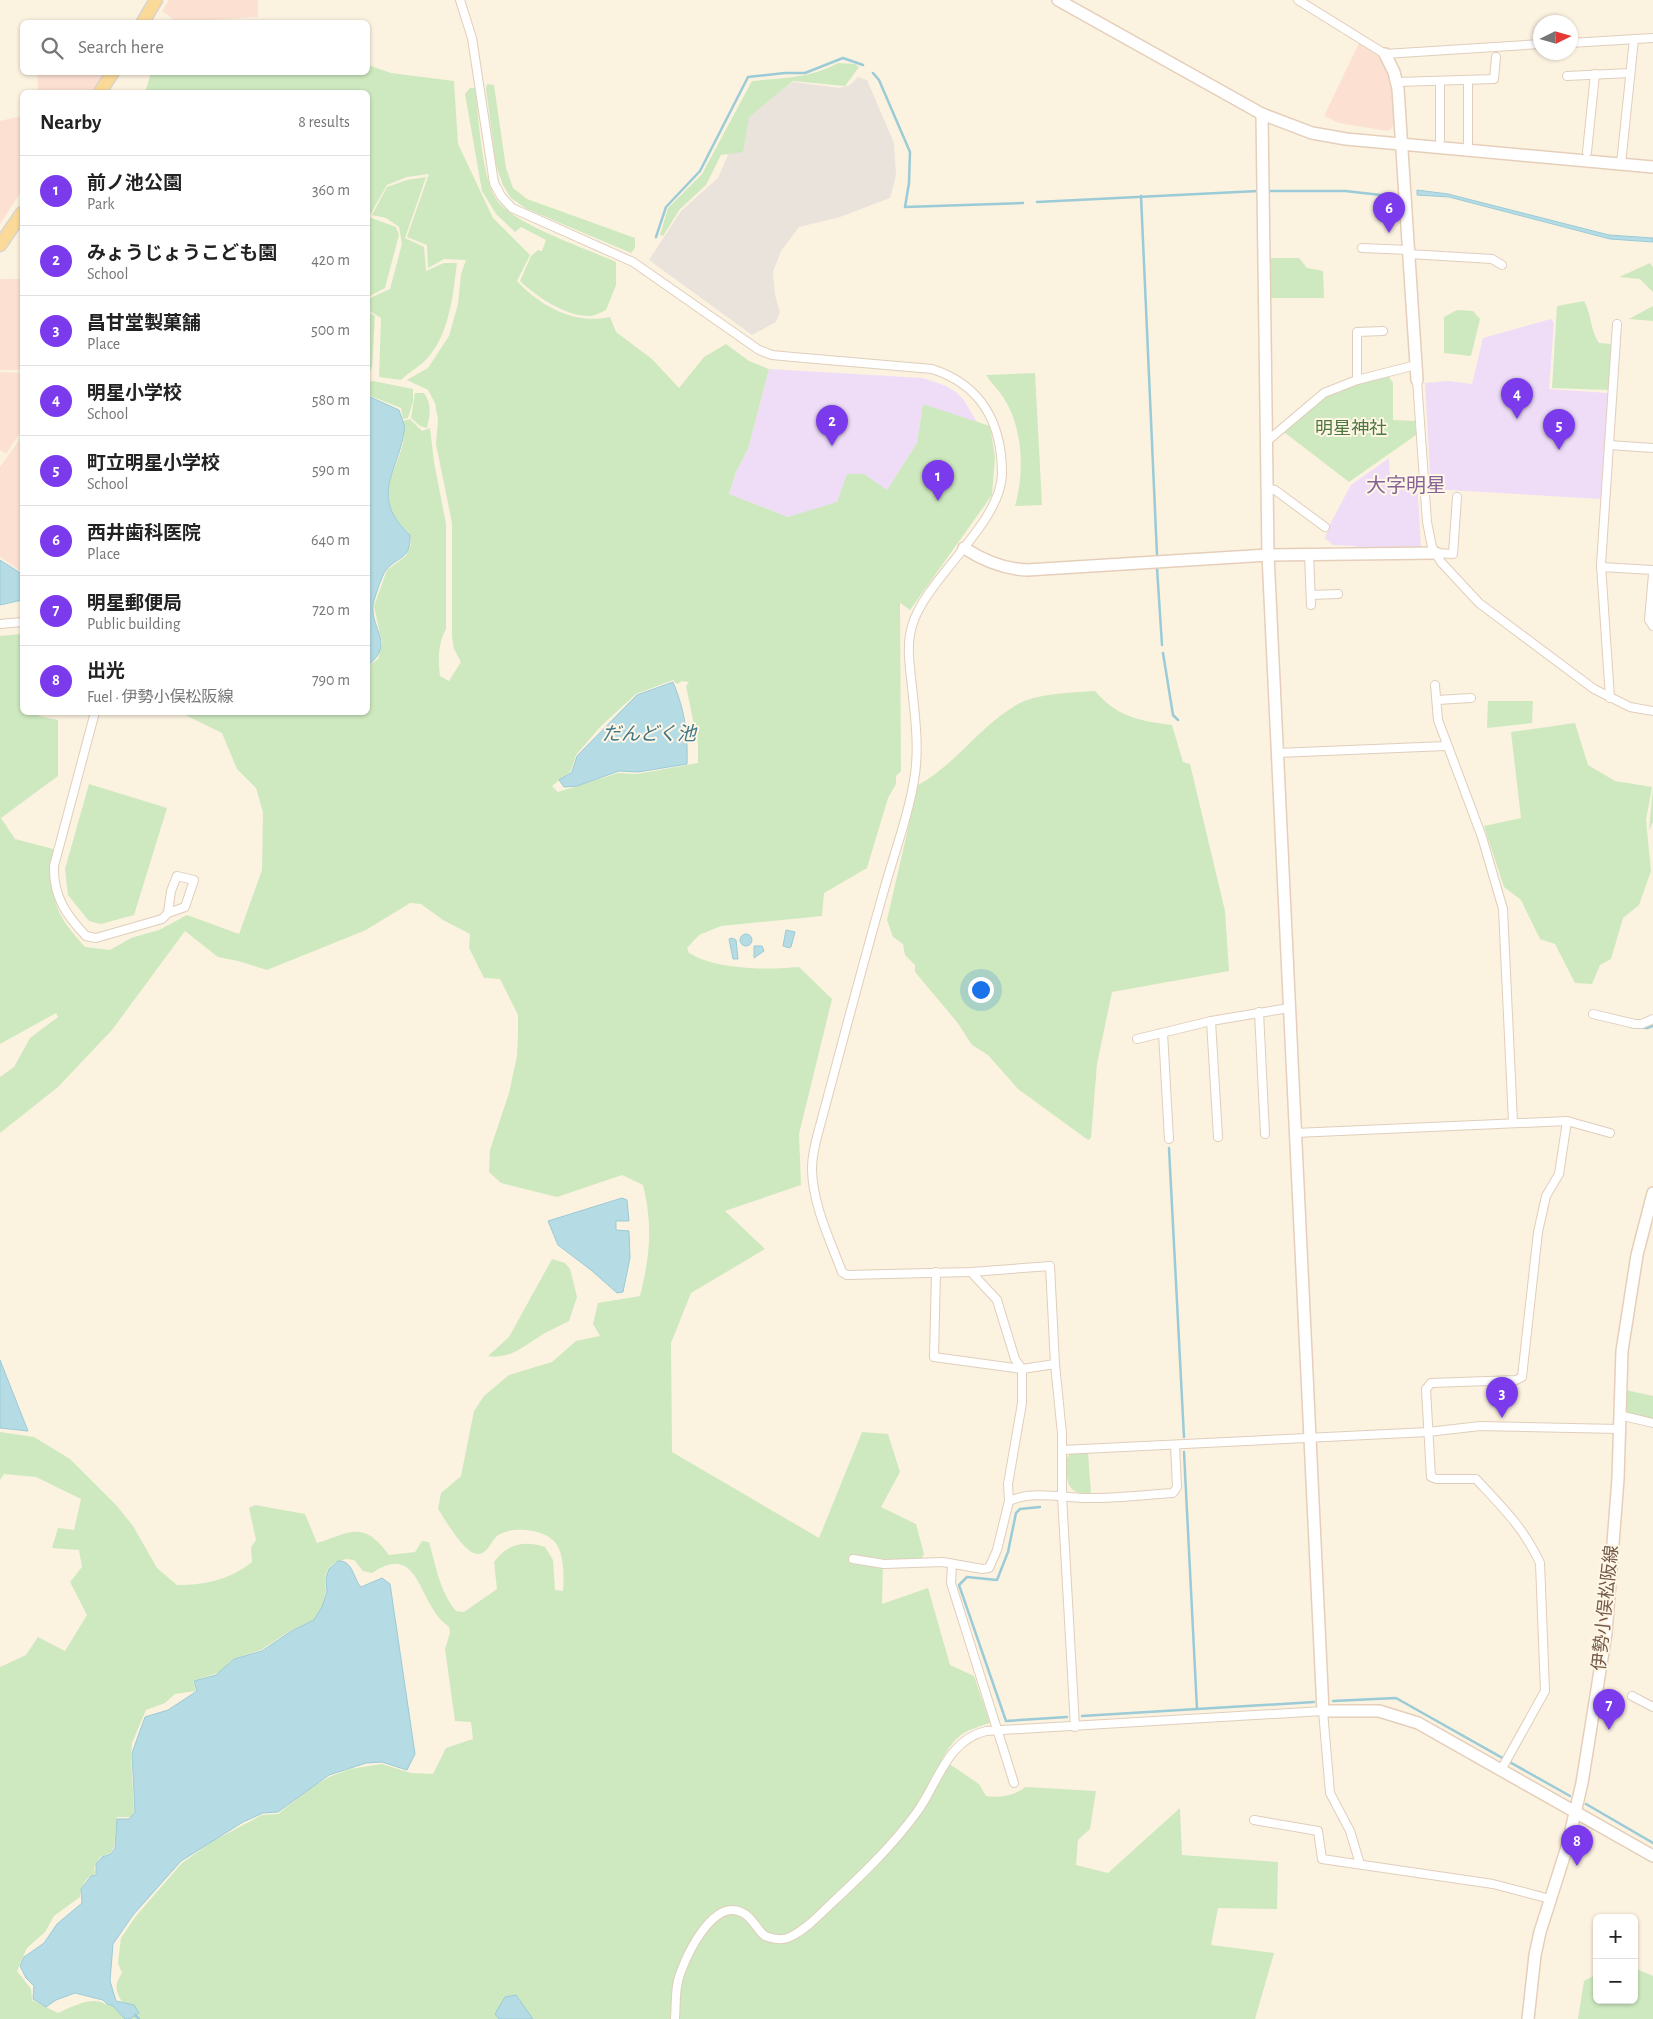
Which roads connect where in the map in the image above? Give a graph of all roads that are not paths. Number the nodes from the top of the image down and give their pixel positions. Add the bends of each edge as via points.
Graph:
1 (156, 0) edge
2 (460, 0) edge
3 (1058, 0) edge
4 (1298, 0) edge
5 (144, 20) edge
6 (1653, 38) edge
7 (1634, 40) junction
8 (1578, 43) edge
9 (1533, 44) edge
10 (1385, 54) junction
11 (1496, 57) dead end
12 (1630, 73) junction
13 (1595, 74) junction
14 (111, 75) edge
15 (1568, 76) dead end
16 (1468, 80) junction
17 (1440, 81) junction
18 (1397, 82) junction
19 (101, 90) edge
20 (1262, 114) junction
21 (1440, 140) dead end
22 (1468, 143) dead end
23 (1401, 144) junction
24 (1586, 152) dead end
25 (1621, 164) junction
26 (1653, 167) edge
27 (20, 216) edge
28 (0, 246) edge
29 (1362, 248) dead end
30 (1409, 252) junction
31 (1502, 265) dead end
32 (1617, 324) dead end
33 (1383, 331) dead end
34 (1416, 365) junction
35 (1357, 380) junction
36 (1417, 380) joint
37 (1266, 442) junction
38 (1609, 445) junction
39 (1653, 448) edge
40 (1267, 489) junction
41 (1457, 496) dead end
42 (1325, 527) dead end
43 (964, 548) junction
44 (1309, 554) junction
45 (1436, 554) junction
46 (1268, 555) junction
47 (1601, 567) junction
48 (1653, 572) edge
49 (1338, 594) dead end
50 (1311, 595) junction
51 (1311, 606) dead end
52 (20, 622) edge
53 (0, 624) edge
54 (1653, 626) edge
55 (1436, 685) dead end
56 (1471, 698) dead end
57 (1610, 698) junction
58 (1437, 700) junction
59 (1653, 710) edge
60 (94, 715) edge
61 (1446, 746) junction
62 (1277, 753) junction
63 (168, 913) junction
64 (1289, 1008) junction
65 (1259, 1012) junction
66 (1593, 1014) dead end
67 (1653, 1019) edge
68 (1212, 1021) junction
69 (1163, 1033) junction
70 (1137, 1039) dead end
71 (1567, 1121) junction
72 (1513, 1122) junction
73 (1295, 1133) junction
74 (1610, 1133) dead end
75 (1265, 1134) dead end
76 (1218, 1137) dead end
77 (1169, 1139) dead end
78 (1653, 1193) edge
79 (936, 1272) junction
80 (971, 1272) junction
81 (1055, 1364) junction
82 (1022, 1369) junction
83 (1619, 1415) junction
84 (1653, 1423) edge
85 (1619, 1429) junction
86 (1428, 1432) junction
87 (1310, 1437) junction
88 (1175, 1445) junction
89 (1062, 1450) junction
90 (1062, 1496) junction
91 (1009, 1501) junction
92 (853, 1559) dead end
93 (952, 1565) junction
94 (1632, 1696) dead end
95 (1653, 1707) edge
96 (1323, 1711) junction
97 (1075, 1727) junction
98 (998, 1730) junction
99 (1502, 1767) junction
100 (1014, 1784) dead end
101 (1576, 1812) junction
102 (1254, 1820) dead end
103 (1653, 1856) edge
104 (1360, 1864) junction
105 (1550, 1899) junction
106 (676, 2019) edge
107 (1528, 2019) edge

1 - 5 main road
2 - 43 street via 472,38 494,183 512,208 633,262 759,350 772,355 923,367 952,376 970,389 995,426 1002,478 991,507
3 - 20 street
4 - 10 street
6 - 7 street
7 - 8 street
7 - 12 street
9 - 10 street
10 - 18 street
11 - 16 street via 1494,79
12 - 13 street
12 - 25 street
13 - 15 street
13 - 24 street
14 - 19 main road
16 - 17 street
16 - 22 street
17 - 18 street
17 - 21 street
18 - 23 street
20 - 23 street via 1328,137
20 - 37 street
23 - 25 street
23 - 30 street
25 - 26 street
27 - 28 main road
29 - 30 street
30 - 31 street via 1492,259
30 - 34 street
32 - 38 street
33 - 35 street via 1357,332
34 - 35 street
34 - 36 street
35 - 37 street via 1324,393
36 - 45 street via 1427,522 1430,542
37 - 40 street
38 - 39 street
38 - 47 street
40 - 42 street via 1275,490
40 - 46 street
41 - 45 street via 1453,554
43 - 46 street via 992,564 1020,569
43 - 79 street via 924,602 911,628 909,653 915,722 915,774 812,1166 813,1186 842,1272 855,1275
44 - 45 street
44 - 46 street
44 - 50 street
45 - 57 street via 1479,603
46 - 62 street
47 - 48 street
47 - 57 street
48 - 54 street via 1649,620
49 - 50 street
50 - 51 street
52 - 53 street
55 - 58 street
56 - 58 street
57 - 59 street
58 - 61 street via 1438,720
60 - 63 street via 54,866 59,901 83,933 92,938 162,919
61 - 62 street
61 - 72 street via 1482,837 1503,909
62 - 64 street
63 - 63 street via 185,907 194,880 177,876
64 - 65 street
64 - 73 street
65 - 68 street
65 - 75 street
66 - 67 street via 1635,1024
68 - 69 street
68 - 76 street
69 - 70 street
69 - 77 street
71 - 72 street
71 - 74 street
71 - 86 street via 1559,1174 1546,1196 1538,1232 1522,1376 1516,1380 1431,1383 1426,1389
72 - 73 street
73 - 87 street
78 - 83 street, 伊勢小俣松阪線 via 1629,1295
79 - 80 street
79 - 82 street via 934,1357
80 - 81 street via 1050,1266
80 - 82 street via 997,1300 1015,1359
81 - 82 street
81 - 89 street
82 - 91 street via 1022,1403 1008,1484
83 - 84 street
83 - 85 street, 伊勢小俣松阪線
85 - 86 street via 1480,1426
85 - 101 street, 伊勢小俣松阪線 via 1606,1633
86 - 87 street
86 - 99 street via 1431,1477 1437,1480 1476,1480 1514,1519 1540,1563 1545,1691
87 - 88 street
87 - 96 street
88 - 89 street
88 - 90 street via 1178,1487 1175,1492 1105,1498
89 - 90 street
90 - 91 street via 1024,1497
90 - 97 street
91 - 93 street via 992,1566 986,1570
92 - 93 street via 884,1564 935,1562
93 - 98 street via 951,1584
94 - 95 street
96 - 97 street
96 - 99 street via 1379,1711 1405,1717
96 - 104 street via 1330,1793 1350,1831
97 - 98 street
98 - 100 street
98 - 106 street via 978,1733 959,1745 917,1812 889,1846 796,1934 782,1939 765,1936 748,1916 736,1910 714,1916 682,1968 676,1992
99 - 101 street
101 - 103 street
101 - 105 street, 伊勢小俣松阪線
102 - 104 street via 1318,1831 1322,1859
104 - 105 street via 1493,1884
105 - 107 street, 伊勢小俣松阪線 via 1535,1955

